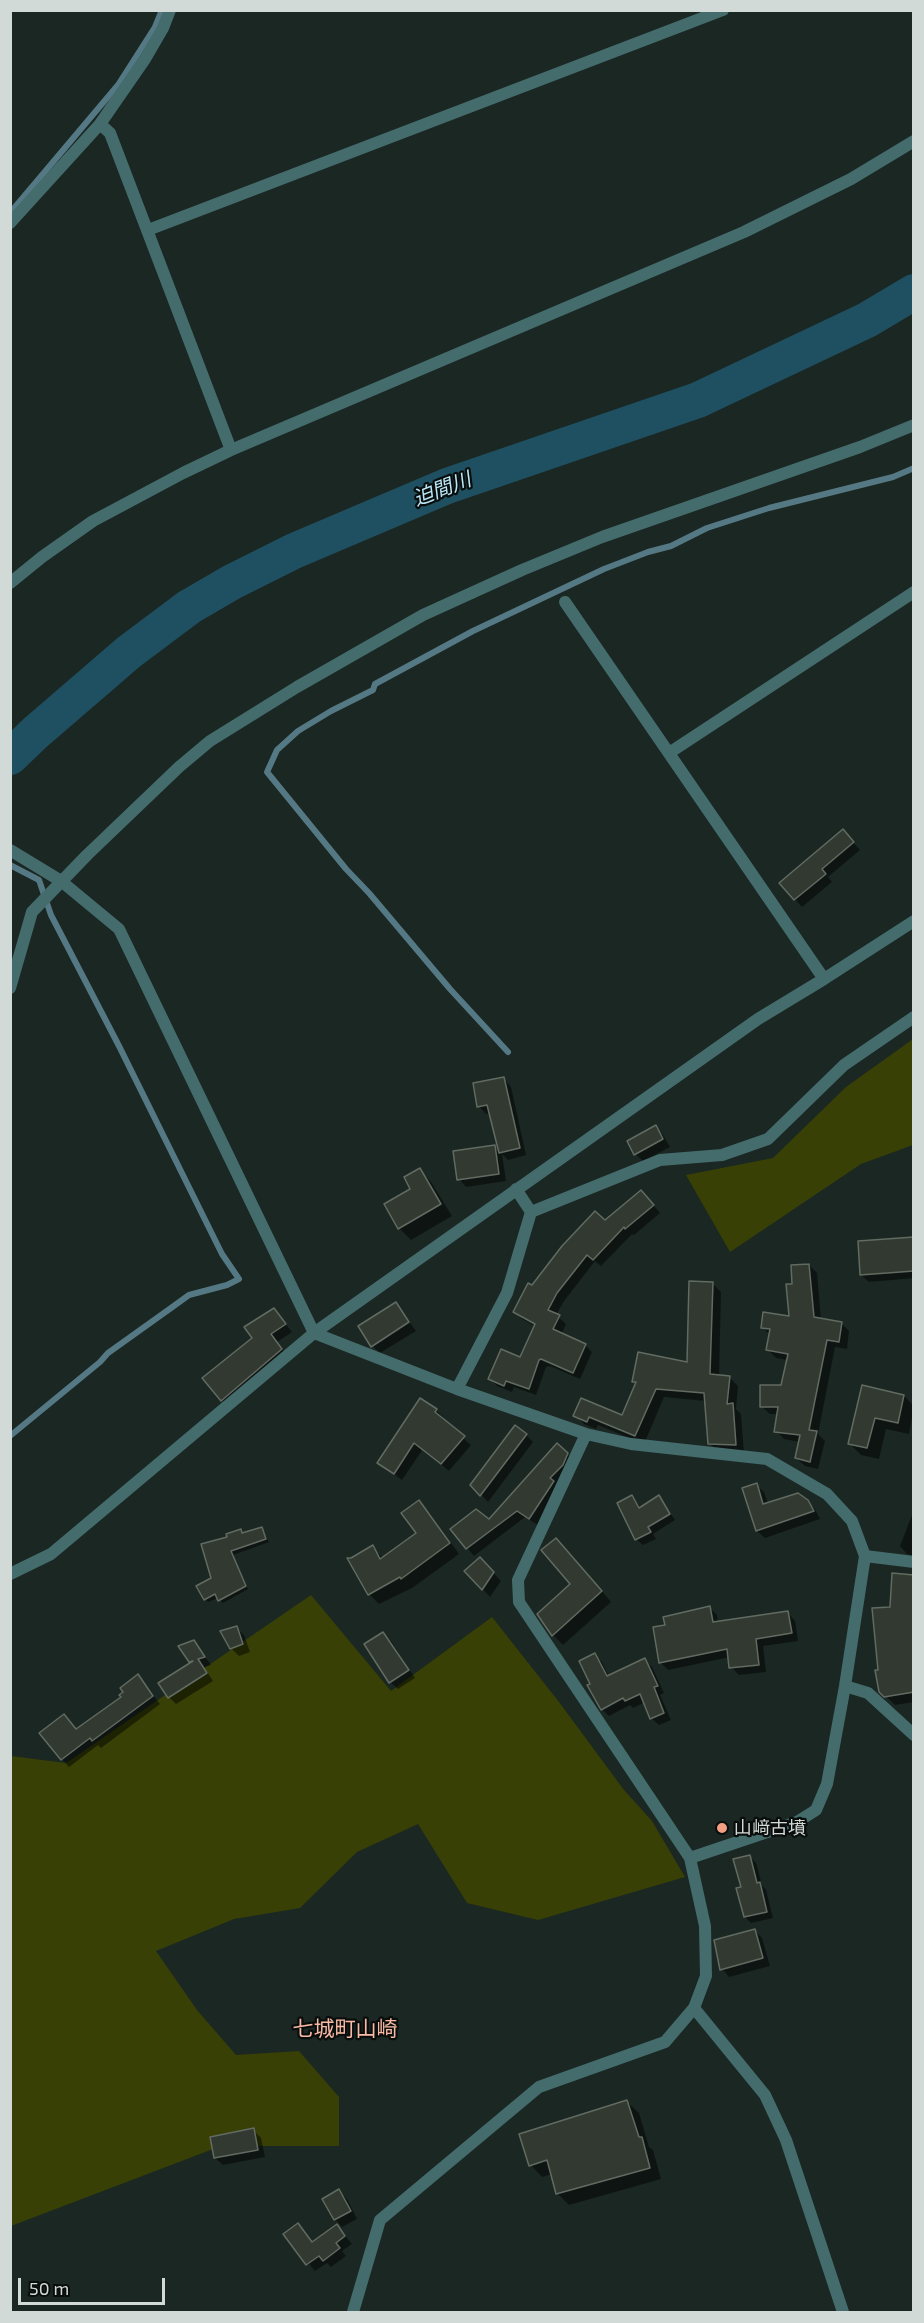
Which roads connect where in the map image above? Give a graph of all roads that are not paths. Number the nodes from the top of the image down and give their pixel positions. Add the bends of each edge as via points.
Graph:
1 (170, 10) edge
2 (723, 10) edge
3 (100, 124) junction
4 (914, 141) edge
5 (10, 223) edge
6 (148, 230) junction
7 (914, 425) edge
8 (231, 450) junction
9 (10, 583) edge
10 (914, 592) edge
11 (565, 602) dead end
12 (669, 753) junction
13 (10, 850) edge
14 (61, 881) junction
15 (914, 921) edge
16 (824, 980) junction
17 (10, 988) edge
18 (914, 1017) edge
19 (516, 1189) junction
20 (531, 1212) junction
21 (314, 1333) junction
22 (457, 1389) junction
23 (586, 1434) junction
24 (865, 1556) junction
25 (914, 1562) edge
26 (10, 1574) edge
27 (845, 1686) junction
28 (914, 1735) edge
29 (690, 1858) junction
30 (694, 2008) junction
31 (353, 2313) edge
32 (843, 2313) edge

1 - 3 street via 145,59
2 - 6 street
3 - 5 street
3 - 6 street via 110,133
4 - 8 street via 851,179 744,232
6 - 8 street
7 - 14 street via 602,537 423,615 210,741
8 - 9 street via 93,521
10 - 12 street
11 - 12 street
12 - 16 street
13 - 14 street
14 - 17 street via 32,912
14 - 21 street via 118,929
15 - 16 street
16 - 19 street via 758,1019
18 - 20 street via 844,1065 768,1139 722,1155 660,1160
19 - 20 street
19 - 21 street
20 - 22 street via 507,1293
21 - 22 street
21 - 26 street via 51,1554
22 - 23 street
23 - 24 street via 631,1444 766,1460 827,1494 852,1521
23 - 29 street via 518,1580 519,1602
24 - 25 street
24 - 27 street
27 - 28 street via 868,1692
27 - 29 street via 827,1784 816,1810 797,1822
29 - 30 street via 705,1926 706,1976
30 - 31 street via 665,2042 539,2087 380,2220
30 - 32 street via 765,2095 786,2140

